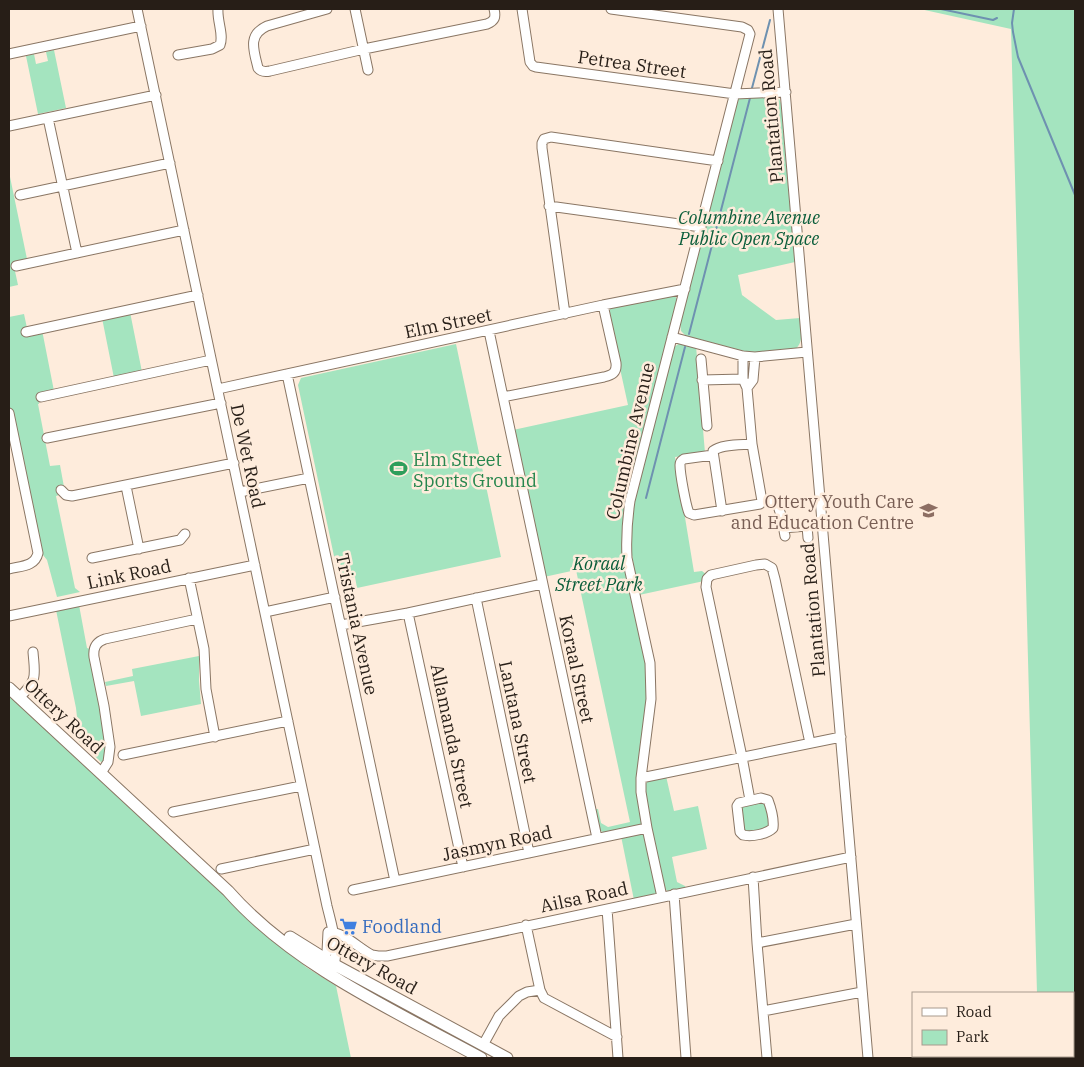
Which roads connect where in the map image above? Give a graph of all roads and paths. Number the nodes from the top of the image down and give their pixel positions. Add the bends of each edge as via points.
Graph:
1 (138, 9) edge
2 (218, 9) edge
3 (327, 9) edge
4 (355, 9) edge
5 (494, 9) edge
6 (522, 9) edge
7 (611, 9) edge
8 (778, 9) edge
9 (141, 26) junction
10 (364, 49) junction
11 (9, 54) edge
12 (178, 55) dead end
13 (368, 70) dead end
14 (786, 92) junction
15 (735, 94) junction
16 (156, 95) junction
17 (48, 118) junction
18 (9, 126) edge
19 (718, 161) junction
20 (170, 163) junction
21 (62, 186) junction
22 (20, 195) dead end
23 (549, 206) junction
24 (701, 227) junction
25 (184, 230) junction
26 (77, 253) junction
27 (16, 266) dead end
28 (685, 289) junction
29 (198, 296) junction
30 (603, 305) junction
31 (565, 314) junction
32 (489, 331) junction
33 (26, 332) dead end
34 (672, 337) junction
35 (807, 352) junction
36 (743, 356) junction
37 (755, 357) junction
38 (700, 359) dead end
39 (211, 360) junction
40 (287, 374) junction
41 (702, 380) junction
42 (745, 383) junction
43 (218, 390) junction
44 (41, 397) dead end
45 (503, 397) junction
46 (221, 403) junction
47 (9, 413) edge
48 (707, 426) dead end
49 (47, 438) dead end
50 (752, 444) junction
51 (713, 455) junction
52 (234, 463) junction
53 (309, 478) junction
54 (126, 486) junction
55 (61, 490) dead end
56 (240, 492) junction
57 (762, 501) junction
58 (722, 511) junction
59 (185, 534) dead end
60 (808, 538) dead end
61 (139, 549) junction
62 (92, 558) dead end
63 (255, 565) junction
64 (9, 569) edge
65 (189, 578) junction
66 (542, 584) junction
67 (335, 597) junction
68 (476, 598) junction
69 (265, 612) junction
70 (408, 613) junction
71 (9, 616) edge
72 (197, 619) junction
73 (341, 625) junction
74 (34, 652) dead end
75 (9, 688) edge
76 (19, 698) junction
77 (288, 721) junction
78 (215, 736) junction
79 (841, 737) junction
80 (810, 743) junction
81 (122, 755) dead end
82 (742, 757) junction
83 (101, 773) junction
84 (642, 778) junction
85 (301, 786) junction
86 (750, 800) junction
87 (172, 812) dead end
88 (647, 828) junction
89 (597, 838) junction
90 (315, 849) junction
91 (529, 853) junction
92 (851, 857) junction
93 (463, 867) junction
94 (221, 869) dead end
95 (753, 877) junction
96 (395, 881) junction
97 (353, 890) dead end
98 (674, 894) junction
99 (662, 897) junction
100 (607, 909) junction
101 (856, 924) junction
102 (526, 925) junction
103 (331, 932) junction
104 (757, 943) junction
105 (328, 967) junction
106 (540, 990) junction
107 (862, 992) junction
108 (764, 1011) junction
109 (617, 1037) junction
110 (483, 1046) junction
111 (481, 1058) edge
112 (507, 1058) edge
113 (618, 1058) edge
114 (686, 1058) edge
115 (767, 1058) edge
116 (868, 1058) edge

1 - 9 street, De Wet Road
2 - 12 street via 220,45
3 - 10 street via 262,28 253,43 258,68 270,71
4 - 10 street
5 - 10 street via 495,18 491,22
6 - 15 street, Petrea Street via 530,62 536,67
7 - 15 street, Columbine Avenue via 748,30 750,36
8 - 14 street, Plantation Road
9 - 11 street
9 - 16 street, De Wet Road
10 - 13 street
14 - 15 street, Petrea Street
14 - 35 street, Plantation Road
15 - 19 street, Columbine Avenue
16 - 17 street
16 - 20 street, De Wet Road
17 - 18 street
17 - 21 street
19 - 23 street via 551,137 542,143
19 - 24 street, Columbine Avenue
20 - 21 street
20 - 25 street, De Wet Road
21 - 22 street
21 - 26 street
23 - 24 street
23 - 31 street
24 - 28 street, Columbine Avenue
25 - 26 street
25 - 29 street, De Wet Road
26 - 27 street
28 - 30 street, Elm Street
28 - 34 street, Columbine Avenue
29 - 33 street
29 - 39 street, De Wet Road
30 - 31 street, Elm Street
30 - 45 street via 616,363 613,374
31 - 32 street, Elm Street
32 - 40 street, Elm Street
32 - 45 street, Koraal Street
34 - 36 street
34 - 84 street, Columbine Avenue via 627,519 627,558 651,680
35 - 37 street
35 - 79 street, Plantation Road
36 - 37 street
36 - 42 street
37 - 42 street via 753,380
38 - 41 street
39 - 43 street, De Wet Road
39 - 44 street
40 - 43 street, Elm Street
40 - 53 street, Tristania Avenue
41 - 42 street
41 - 48 street
42 - 50 street
43 - 46 street, De Wet Road
45 - 66 street, Koraal Street
46 - 49 street
46 - 52 street, De Wet Road
47 - 64 street via 38,550 36,560 30,564
50 - 51 street via 717,448
50 - 57 street
51 - 58 street
51 - 58 street via 682,459 681,476 690,515
52 - 54 street
52 - 56 street, De Wet Road
53 - 56 street
53 - 67 street, Tristania Avenue
54 - 55 street via 72,496
54 - 61 street
56 - 63 street, De Wet Road
57 - 58 street via 758,505
57 - 60 street via 777,503 784,532 806,526
59 - 61 street via 180,540
61 - 62 street
63 - 65 street, Link Road
63 - 69 street, De Wet Road
65 - 71 street, Link Road
65 - 72 street
66 - 68 street
66 - 89 street, Koraal Street
67 - 69 street
67 - 73 street, Tristania Avenue
68 - 70 street
68 - 91 street, Lantana Street
69 - 77 street, De Wet Road
70 - 73 street
70 - 93 street, Allamanda Street
72 - 78 street
72 - 83 street via 104,639 95,646 94,657 110,747 108,762
73 - 96 street, Tristania Avenue
74 - 76 street via 32,685
75 - 76 main road, Ottery Road
76 - 83 main road, Ottery Road
77 - 78 street
77 - 85 street, De Wet Road
78 - 81 street
79 - 80 street
79 - 92 street, Plantation Road
80 - 82 street
80 - 82 street via 774,572 765,564 756,565 714,574 707,579 706,588
82 - 84 street
82 - 86 street
83 - 105 main road, Ottery Road via 228,891
84 - 88 street, Columbine Avenue
85 - 87 street
85 - 90 street, De Wet Road
86 - 86 street via 737,806 742,834 748,836 770,831 774,823 768,800
88 - 89 street, Jasmyn Road
88 - 99 street, Columbine Avenue
89 - 91 street, Jasmyn Road
90 - 94 street
90 - 103 street, De Wet Road
91 - 93 street, Jasmyn Road
92 - 95 street, Ailsa Road
92 - 101 street, Plantation Road
93 - 96 street, Jasmyn Road
95 - 98 street, Ailsa Road
95 - 104 street
96 - 97 street, Jasmyn Road
98 - 99 street, Ailsa Road
98 - 114 street
99 - 100 street, Ailsa Road
100 - 102 street, Ailsa Road
100 - 109 street
101 - 104 street
101 - 107 street, Plantation Road
102 - 103 street, Ailsa Road via 382,956 368,953
102 - 106 street
103 - 105 street, De Wet Road
104 - 108 street
105 - 110 main road, Ottery Road
105 - 111 main road, Ottery Road via 362,994
106 - 109 street via 547,1000
106 - 110 street via 519,996 499,1016
107 - 108 street
107 - 116 street, Plantation Road
108 - 115 street
109 - 113 street
110 - 112 main road, Ottery Road

